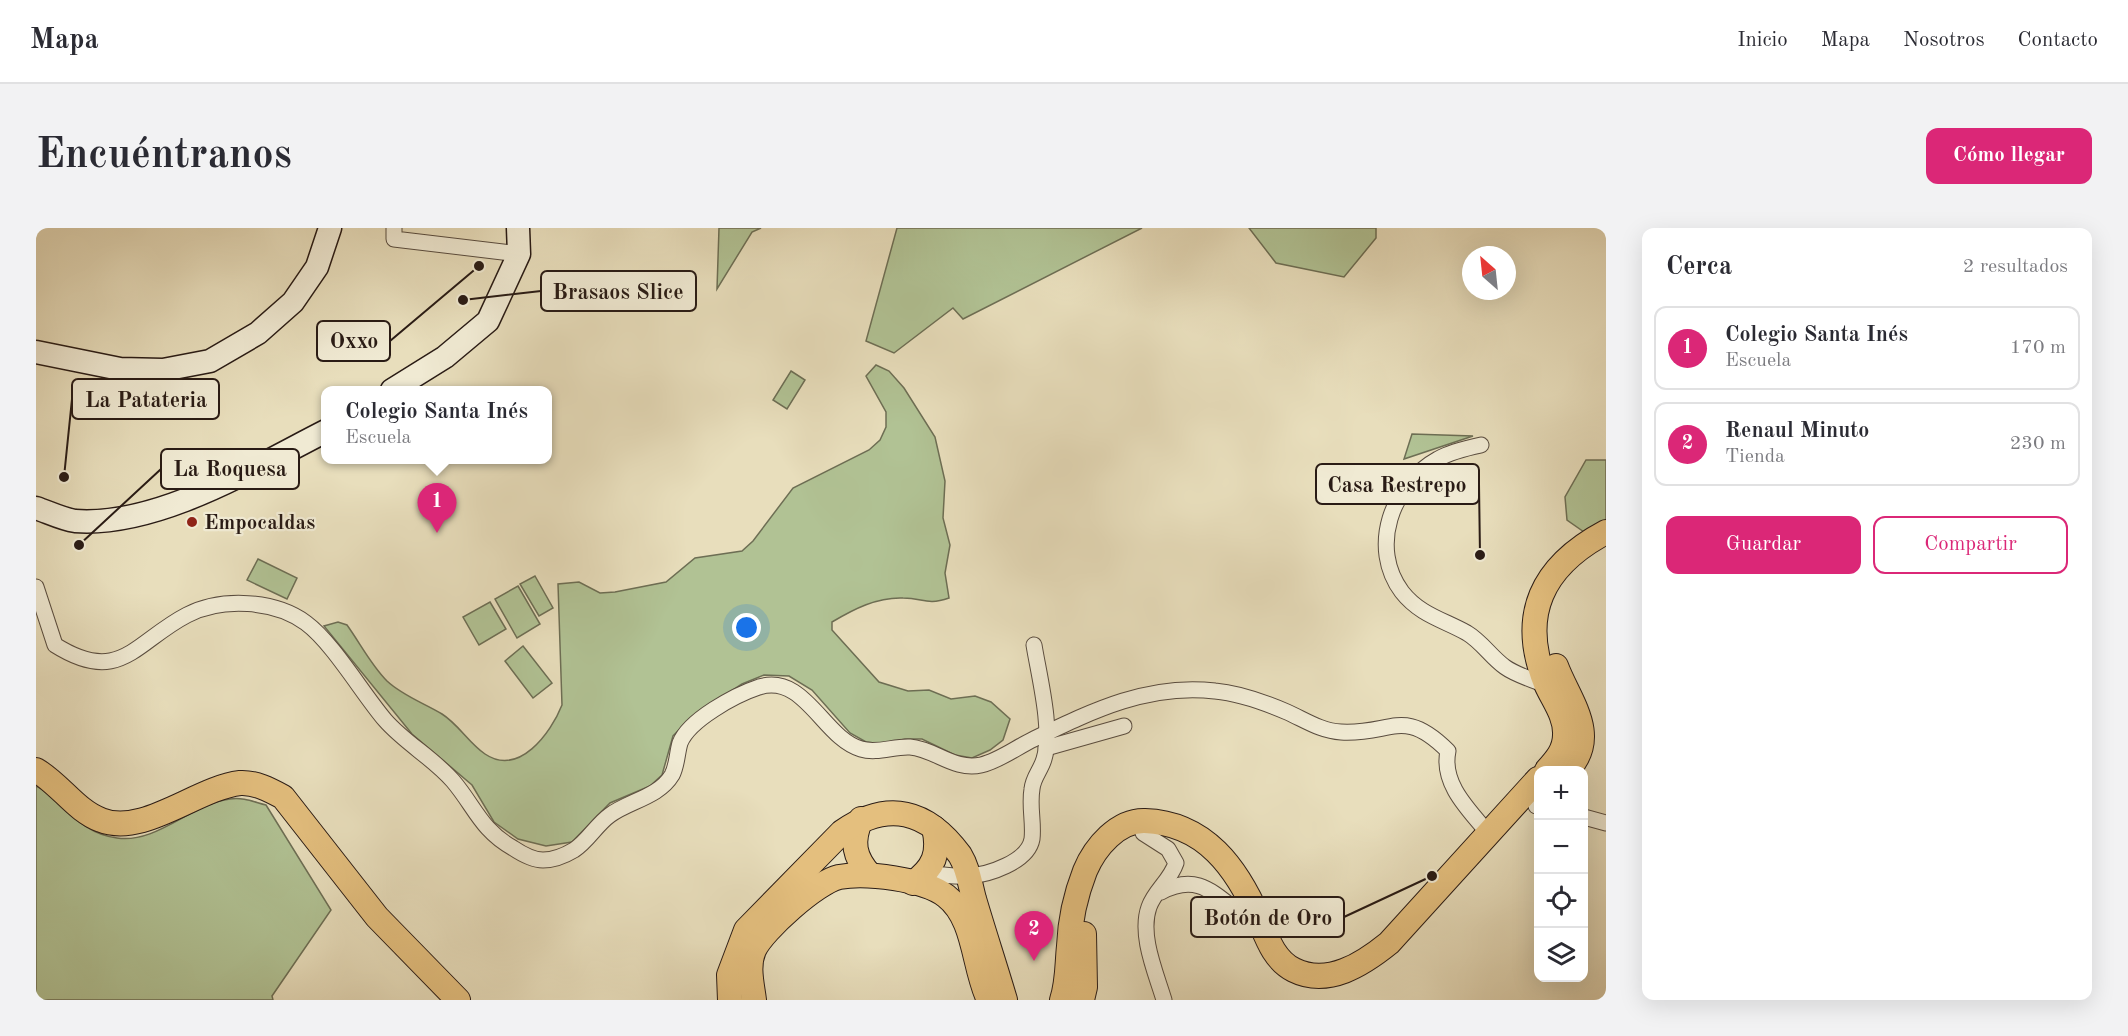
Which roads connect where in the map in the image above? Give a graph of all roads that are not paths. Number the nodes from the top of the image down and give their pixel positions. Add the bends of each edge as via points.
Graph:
1 (518, 228) edge
2 (328, 230) edge
3 (394, 233) edge
4 (519, 254) junction
5 (36, 352) edge
6 (399, 386) edge
7 (321, 433) edge
8 (1481, 444) dead end
9 (36, 508) edge
10 (1606, 532) edge
11 (1606, 550) edge
12 (36, 587) edge
13 (1034, 645) dead end
14 (1546, 685) junction
15 (1124, 726) dead end
16 (1046, 740) junction
17 (1552, 766) edge
18 (1571, 766) edge
19 (36, 770) edge
20 (1534, 784) edge
21 (36, 786) edge
22 (1534, 809) edge
23 (1588, 818) edge
24 (861, 819) junction
25 (1606, 823) edge
26 (934, 828) junction
27 (1143, 833) junction
28 (1489, 834) junction
29 (965, 866) junction
30 (995, 869) junction
31 (870, 875) junction
32 (920, 878) junction
33 (1158, 893) junction
34 (1241, 914) junction
35 (434, 1000) edge
36 (458, 1000) edge
37 (729, 1000) edge
38 (754, 1000) edge
39 (989, 1000) edge
40 (1005, 1000) edge
41 (1062, 1000) edge
42 (1082, 1000) edge
43 (1164, 1000) edge

1 - 4 main road
2 - 5 main road via 317,267 293,302 258,333 210,361 163,370 120,369
3 - 4 street
4 - 6 main road via 488,321 446,357
7 - 9 main road via 149,514 111,521 72,520
8 - 14 street via 1437,459 1412,479 1395,502 1387,525 1386,551 1392,576 1422,613 1467,633 1506,668
10 - 14 main road via 1561,562 1543,592 1534,635 1536,657
11 - 18 main road via 1573,572 1552,613 1551,652 1578,709 1583,736 1580,752
12 - 16 street via 55,645 89,660 108,662 127,657 188,615 208,608 238,604 270,606 306,623 404,741 453,782 482,824 498,840 538,860 560,858 579,847 606,818 656,792 672,775 688,727 759,687 777,685 796,693 846,742 861,749 923,749 963,766 982,765
13 - 16 street
14 - 17 main road via 1564,721 1565,734 1564,746
15 - 16 street
16 - 28 street via 1144,693 1173,688 1220,691 1282,710 1321,729 1343,732 1410,724 1430,733 1448,751 1445,767 1459,799
16 - 30 street via 1044,760 1033,780 1030,798 1032,839 1028,850 1021,858
19 - 36 main road via 86,812 117,824 135,823 215,789 241,783 264,787 283,797 377,917
20 - 28 main road
21 - 35 main road via 78,823 117,838 138,838 228,799 266,805 283,820 368,930
22 - 34 main road via 1399,949 1353,981 1311,989 1288,983 1258,955
23 - 25 street
24 - 26 main road via 899,813 918,817
24 - 31 main road via 854,849
24 - 37 main road via 842,832 746,930 729,975
26 - 29 main road
26 - 32 main road via 938,844 935,860
27 - 33 street via 1168,849 1176,862 1172,877
27 - 34 main road via 1184,840 1194,848 1221,879
27 - 42 main road via 1118,844 1096,877 1087,906
28 - 41 main road via 1389,943 1349,969 1314,976 1281,962 1222,856 1188,831 1160,821 1138,821 1106,839 1086,870 1074,907 1067,986
29 - 30 street
29 - 30 street
29 - 32 street
29 - 40 main road
31 - 32 main road
31 - 38 main road via 839,878 820,885 761,938 753,953 750,974
32 - 39 main road via 957,907
33 - 34 street via 1175,885 1203,886
33 - 43 street via 1149,905 1146,922

